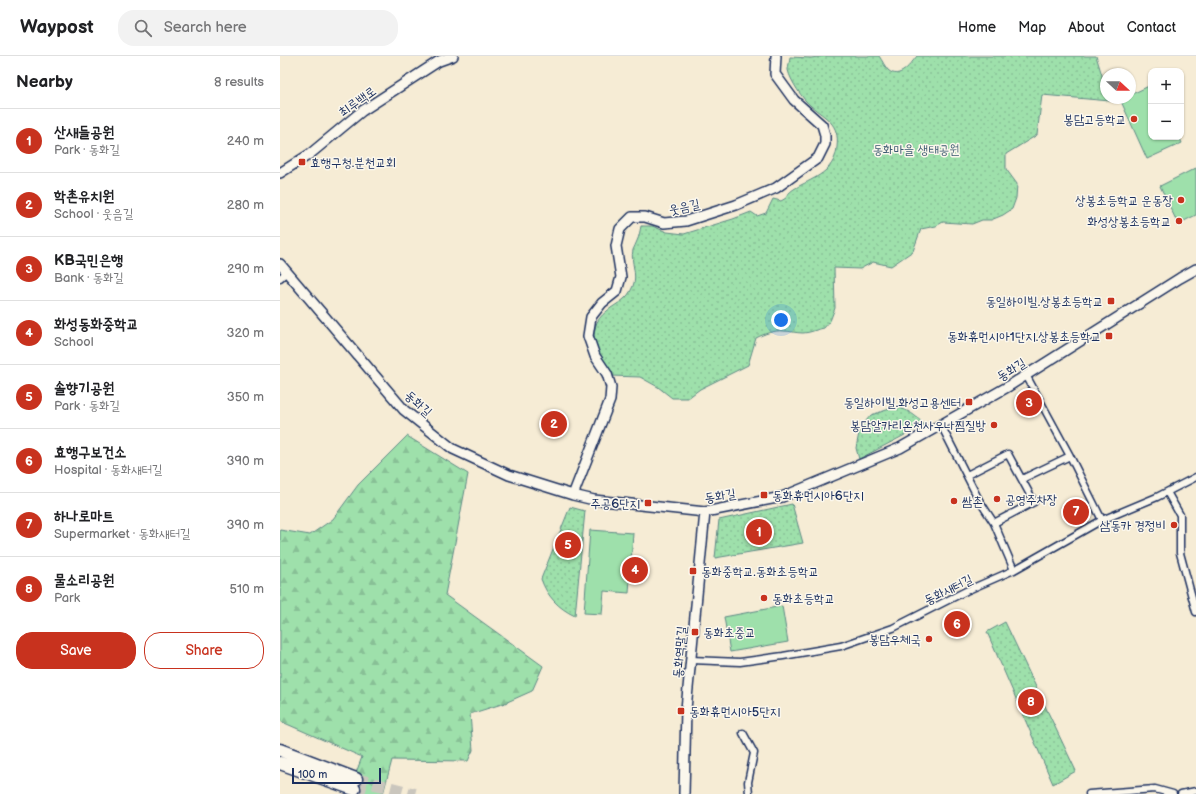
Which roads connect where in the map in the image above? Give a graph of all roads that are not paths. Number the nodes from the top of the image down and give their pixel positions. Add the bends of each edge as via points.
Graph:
1 (453, 56) edge
2 (776, 56) edge
3 (280, 173) edge
4 (280, 264) edge
5 (1196, 269) edge
6 (284, 275) edge
7 (1026, 375) junction
8 (941, 424) junction
9 (1070, 456) junction
10 (967, 475) junction
11 (1196, 477) edge
12 (1022, 479) junction
13 (1167, 492) junction
14 (573, 495) junction
15 (705, 512) junction
16 (1102, 520) junction
17 (994, 523) junction
18 (1014, 570) junction
19 (1196, 612) edge
20 (691, 660) junction
21 (743, 733) dead end
22 (280, 750) edge
23 (280, 763) edge
24 (1196, 792) edge
25 (684, 794) edge
26 (749, 794) edge
27 (1089, 794) edge
28 (1174, 794) edge
29 (1182, 794) edge

1 - 3 street, 최루백로 via 439,61 362,111 310,154
2 - 14 street, 웃음길 via 775,74 794,100 822,125 825,144 818,158 776,188 736,205 686,221 664,223 645,217 632,217 620,229 616,246 621,277 617,291 591,317 588,336 595,356 607,374 611,387 610,400
4 - 6 street, 동화길
5 - 7 street, 동화길
6 - 14 street, 동화길 via 404,410 453,449 509,475
7 - 8 street, 동화길
7 - 9 street
8 - 10 street
8 - 15 street, 동화길 via 900,448 782,497
9 - 12 street
9 - 16 street
10 - 12 street via 1008,454
10 - 17 street
11 - 13 street, 동화새터길
12 - 17 street via 1034,502
13 - 16 street, 동화새터길
13 - 19 street via 1180,515 1180,553
14 - 15 street, 동화길 via 594,500
15 - 20 street, 동화역말길
16 - 18 street, 동화새터길
17 - 18 street
18 - 20 street, 동화새터길 via 894,628 841,646 740,662
20 - 25 street, 동화역말길 via 686,709
21 - 26 street via 754,753 748,782
22 - 23 highway via 355,784
24 - 29 street
27 - 28 street via 1155,789

